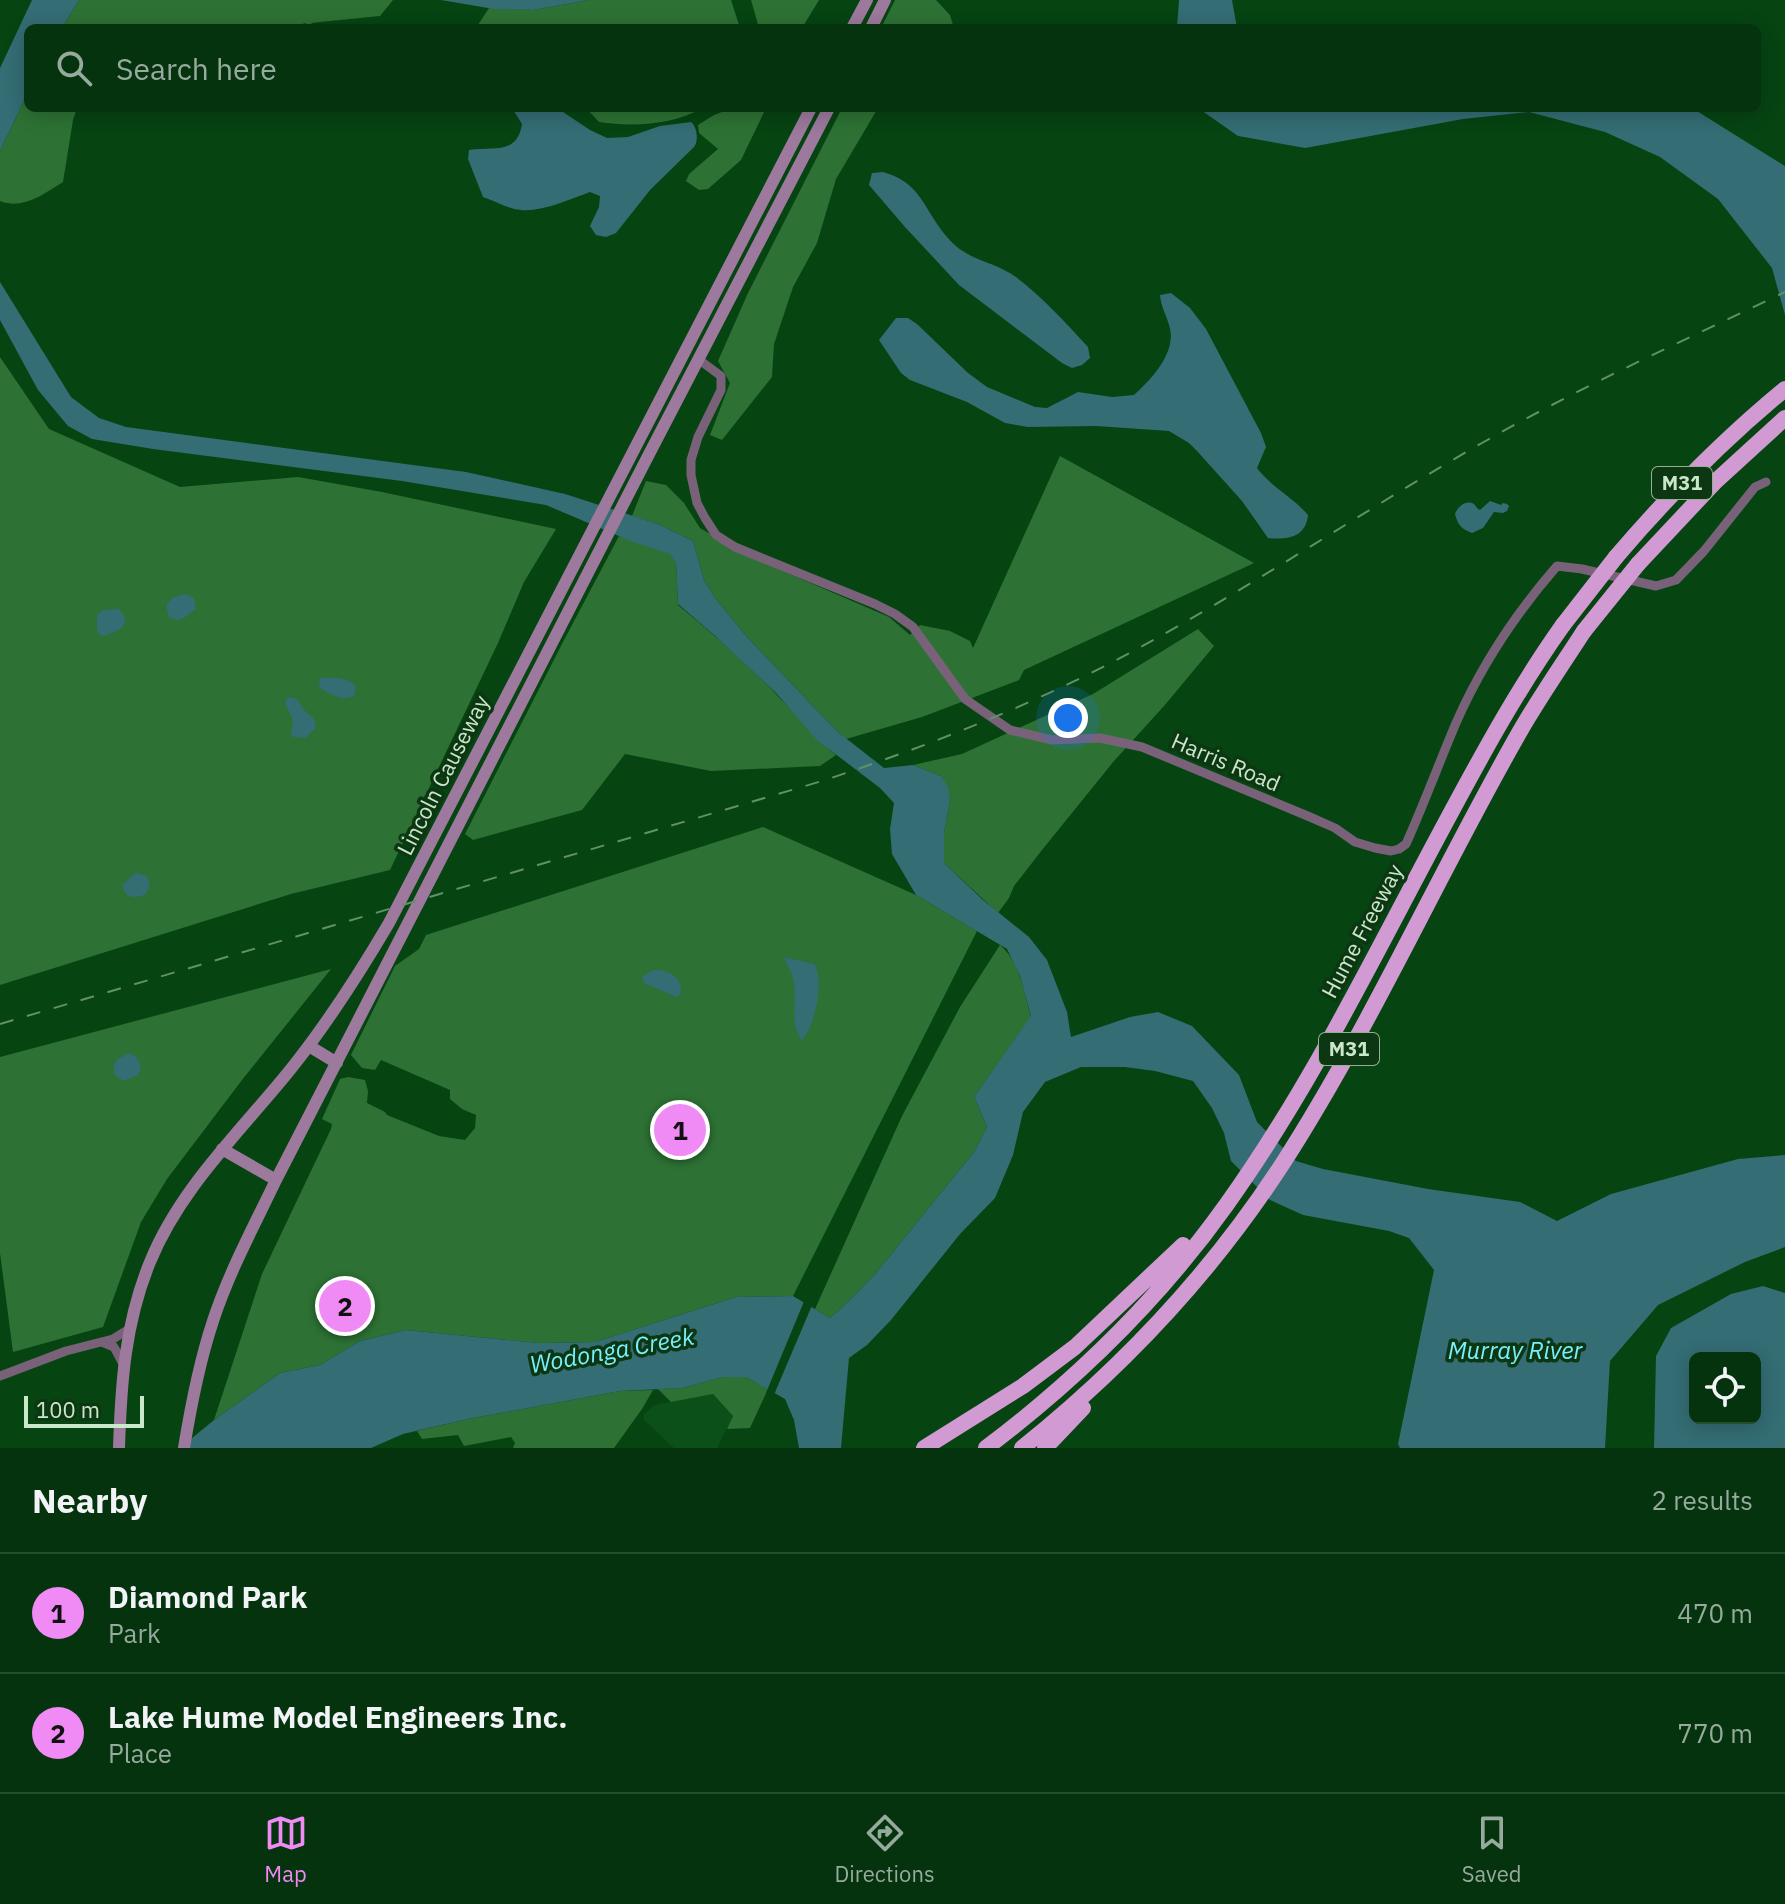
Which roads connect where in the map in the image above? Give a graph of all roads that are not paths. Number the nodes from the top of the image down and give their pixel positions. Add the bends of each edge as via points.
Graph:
1 (867, 0) edge
2 (885, 0) edge
3 (855, 24) edge
4 (873, 24) edge
5 (809, 112) edge
6 (827, 112) edge
7 (684, 352) junction
8 (698, 359) junction
9 (1785, 389) edge
10 (1785, 418) edge
11 (1766, 482) dead end
12 (309, 1046) junction
13 (337, 1063) junction
14 (222, 1149) junction
15 (276, 1180) junction
16 (1191, 1243) junction
17 (129, 1329) junction
18 (1147, 1334) junction
19 (102, 1342) junction
20 (123, 1364) junction
21 (0, 1376) edge
22 (119, 1444) edge
23 (184, 1448) edge
24 (924, 1448) edge
25 (986, 1448) edge
26 (1022, 1448) edge
27 (1045, 1448) edge

1 - 3 main road
2 - 4 main road
5 - 7 main road, Lincoln Causeway
6 - 8 main road, Lincoln Causeway
7 - 8 main road
7 - 12 main road, Lincoln Causeway via 389,923
8 - 11 street, Harris Road via 721,376 721,390 691,460 697,503 716,535 895,614 913,627 965,699 1010,730 1052,740 1100,738 1142,747 1323,823 1355,842 1391,851 1406,844 1488,660 1557,566 1656,586 1676,580 1755,487
8 - 13 main road, Lincoln Causeway
9 - 16 highway, Hume Freeway / M31, bridge via 1696,469 1563,625 1520,688 1301,1088 1263,1151
10 - 18 highway, Hume Freeway / M31, bridge via 1716,481 1584,631 1520,730 1282,1165
12 - 13 main road
12 - 14 main road, Lincoln Causeway
13 - 15 main road, Lincoln Causeway
14 - 15 main road
14 - 17 main road, Lincoln Causeway via 163,1233
15 - 23 main road, Lincoln Causeway via 213,1319
16 - 24 highway via 1075,1347
16 - 25 highway via 1135,1315
17 - 19 street
17 - 20 main road, Lincoln Causeway
18 - 26 highway, Hume Freeway / M31
18 - 27 highway
19 - 20 street via 114,1347
19 - 21 street
20 - 22 main road, Lincoln Causeway

